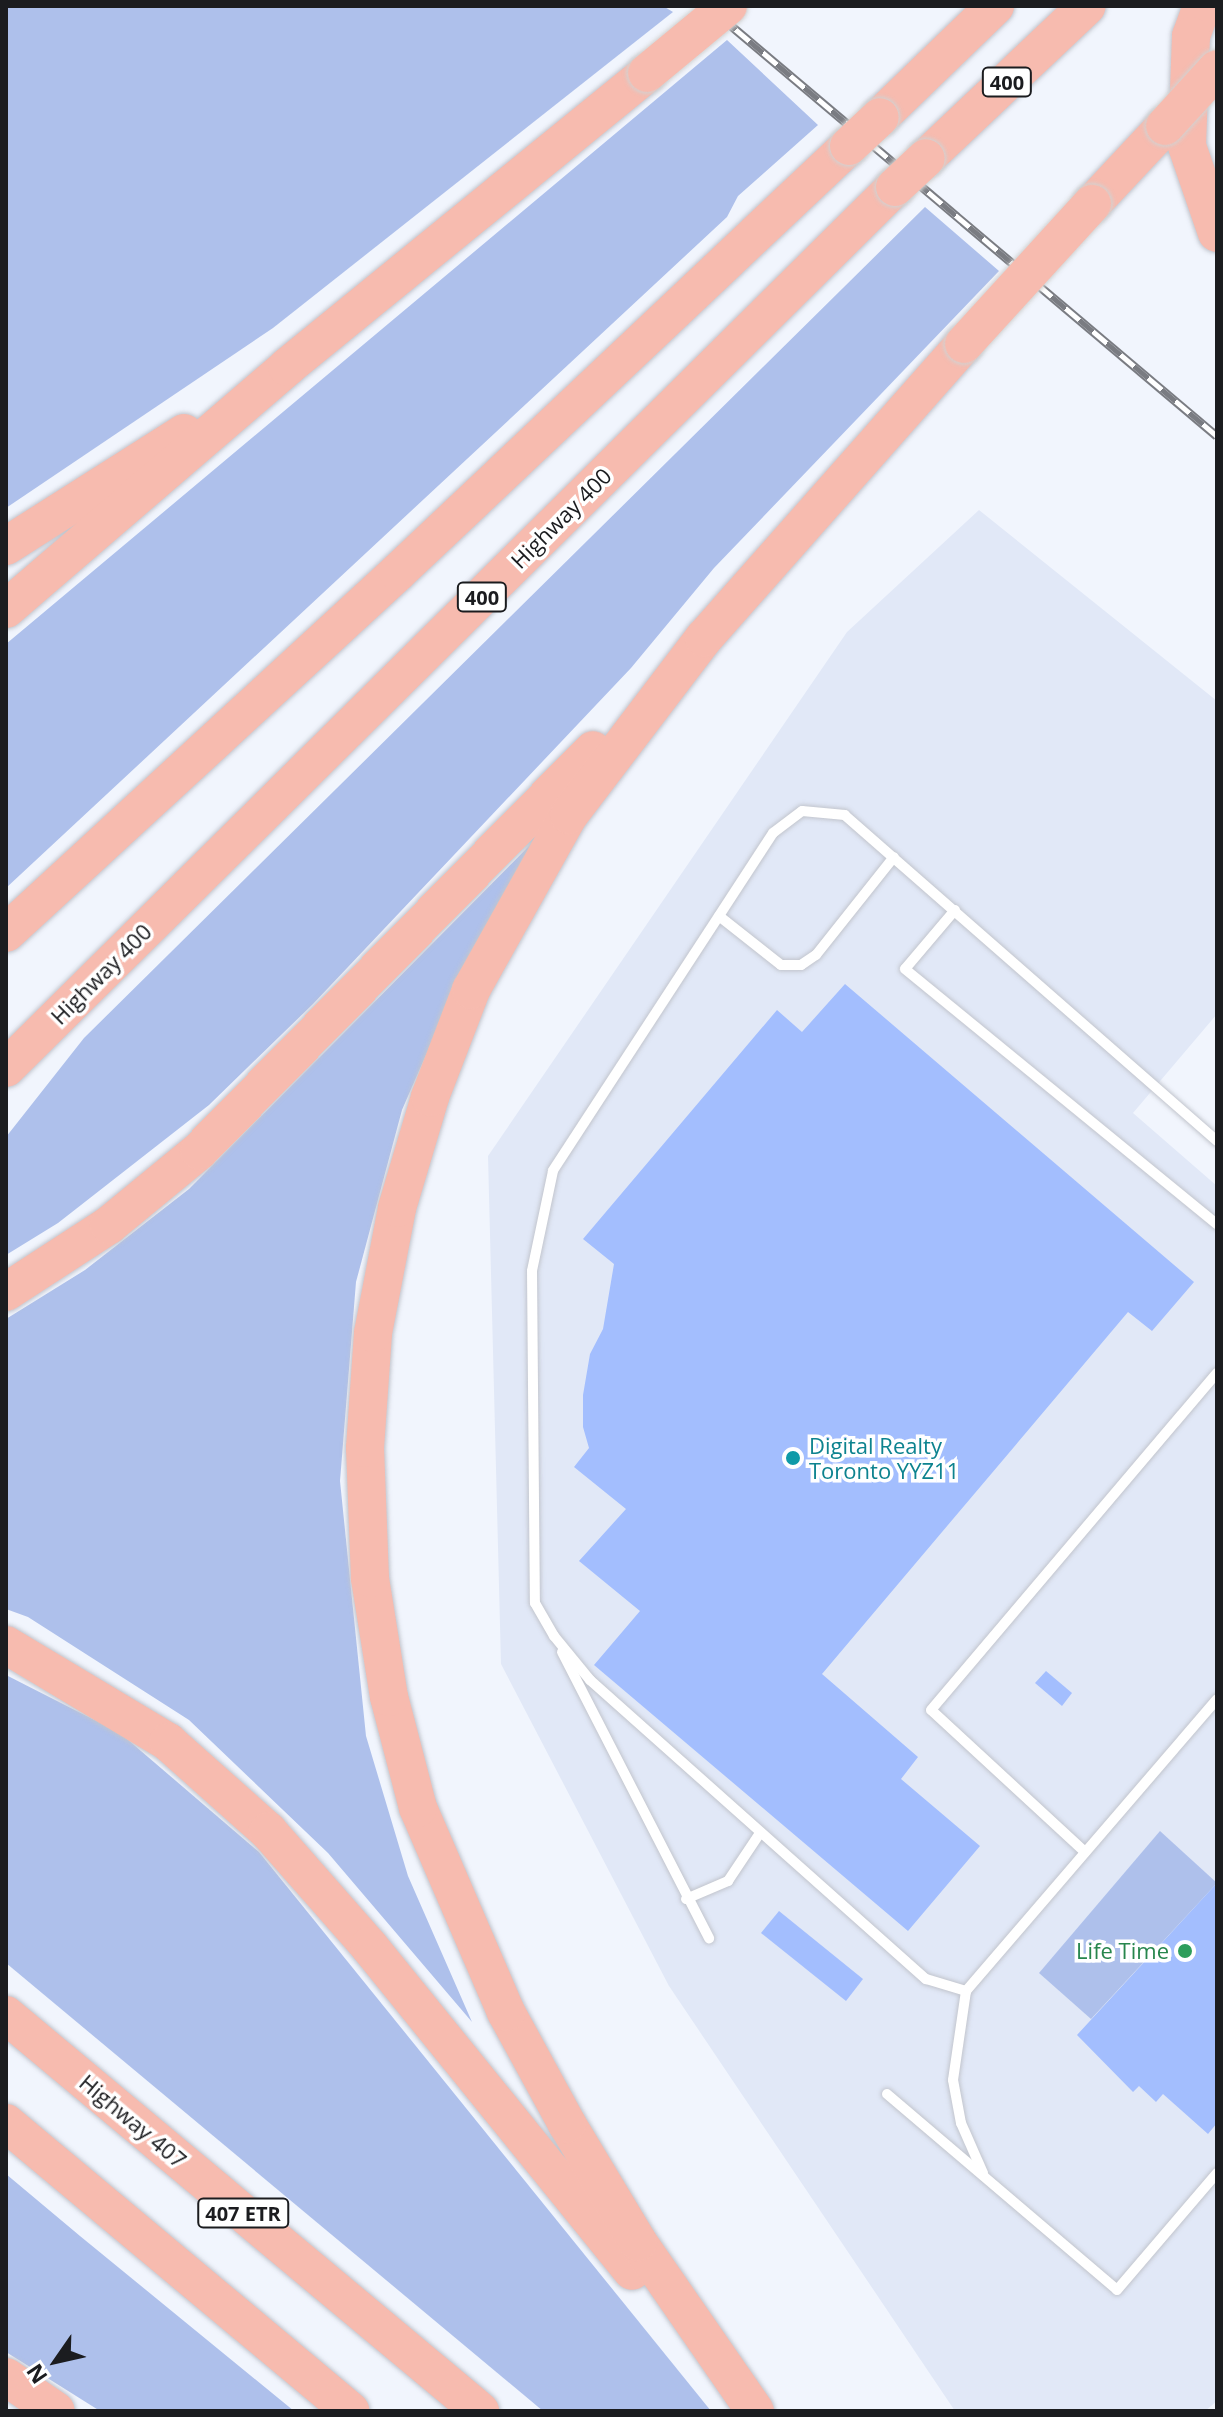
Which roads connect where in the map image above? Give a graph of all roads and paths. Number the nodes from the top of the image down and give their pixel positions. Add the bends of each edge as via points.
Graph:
1 (728, 6) edge
2 (995, 6) edge
3 (1087, 6) edge
4 (1202, 6) edge
5 (1217, 69) edge
6 (1217, 233) edge
7 (287, 367) junction
8 (6, 546) edge
9 (6, 609) edge
10 (704, 638) junction
11 (894, 857) junction
12 (955, 910) junction
13 (719, 916) junction
14 (6, 933) edge
15 (6, 1068) edge
16 (1217, 1141) edge
17 (1217, 1224) edge
18 (6, 1292) edge
19 (1217, 1373) edge
20 (554, 1636) junction
21 (6, 1645) edge
22 (1217, 1699) edge
23 (760, 1833) junction
24 (1085, 1852) junction
25 (686, 1899) junction
26 (709, 1938) dead end
27 (966, 1991) junction
28 (6, 2015) edge
29 (887, 2094) dead end
30 (6, 2123) edge
31 (1217, 2173) edge
32 (984, 2175) junction
33 (6, 2377) edge
34 (56, 2411) edge
35 (351, 2411) edge
36 (480, 2411) edge
37 (752, 2411) edge

1 - 7 highway, bridge
2 - 14 highway, bridge via 398,572
3 - 15 highway, Highway 400 / 400, bridge via 895,187
4 - 6 highway via 1191,36 1187,146
5 - 10 highway, bridge
7 - 8 highway
7 - 9 highway
10 - 18 highway via 199,1151 109,1225
10 - 37 highway via 569,815 471,990 430,1097 397,1208 373,1333 366,1463 370,1578 389,1697 437,1860 506,2012 567,2124 638,2242
11 - 12 lane
11 - 13 lane via 816,955 801,965 781,965
11 - 13 lane via 845,815 802,811 773,833
12 - 16 lane
12 - 17 lane via 905,969
13 - 20 lane via 553,1171 532,1271 535,1603
19 - 24 lane via 931,1710
20 - 23 lane via 590,1680
20 - 25 lane
21 - 37 highway via 168,1742 268,1831
22 - 24 lane
23 - 25 lane via 728,1881
23 - 27 lane via 926,1979
24 - 27 lane
25 - 26 lane
27 - 32 lane via 953,2080 961,2123
28 - 36 highway, Highway 407 / 407 ETR
29 - 32 lane
30 - 35 highway
31 - 32 lane via 1117,2290
33 - 34 highway

